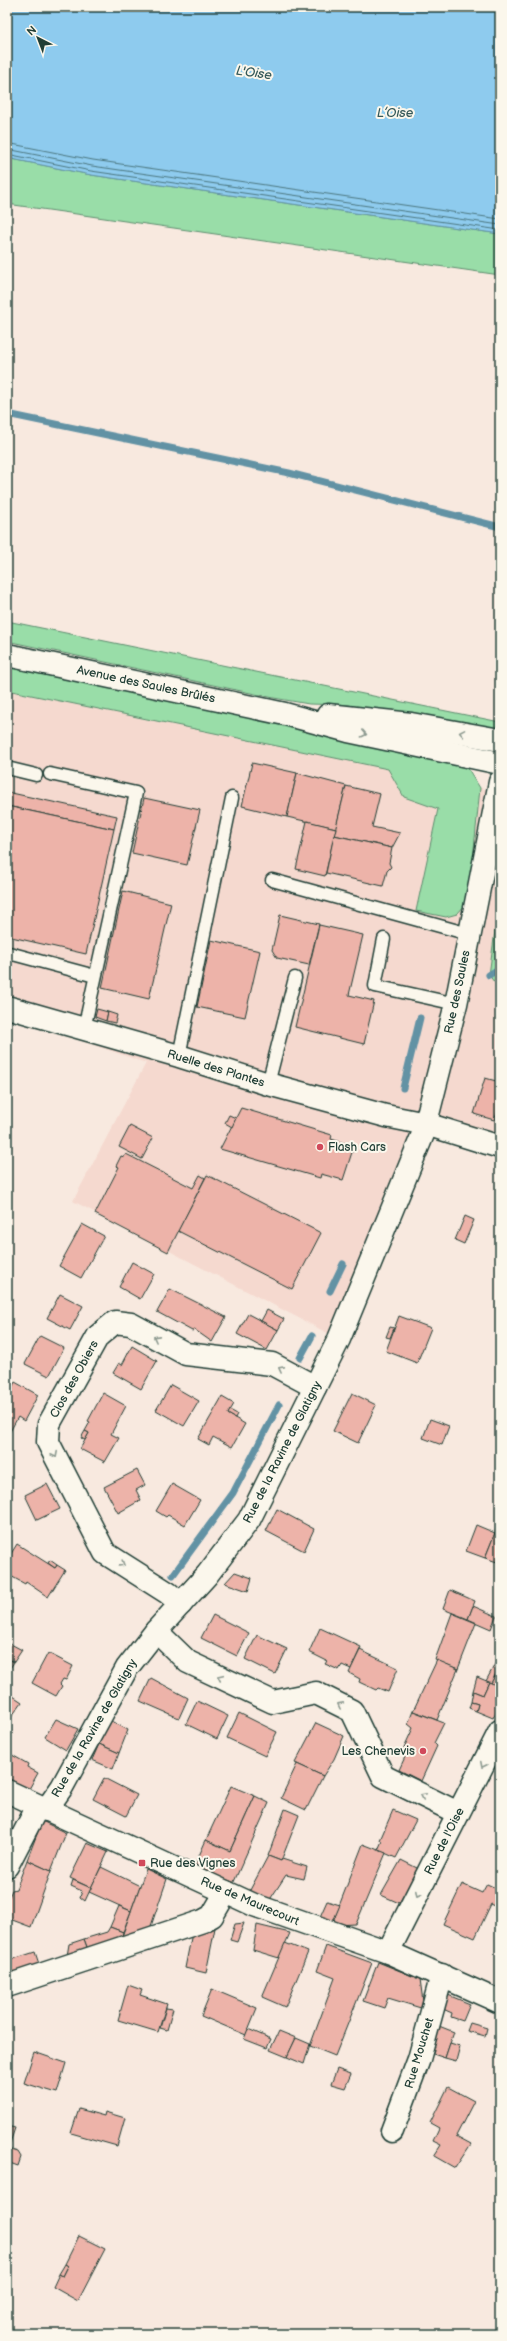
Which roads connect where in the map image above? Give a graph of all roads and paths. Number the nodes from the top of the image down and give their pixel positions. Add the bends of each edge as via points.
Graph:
1 (7, 655) edge
2 (285, 714) junction
3 (500, 740) edge
4 (500, 763) edge
5 (7, 768) edge
6 (50, 774) dead end
7 (36, 775) dead end
8 (500, 782) edge
9 (232, 798) dead end
10 (272, 880) dead end
11 (469, 934) junction
12 (384, 939) dead end
13 (9, 953) dead end
14 (95, 976) junction
15 (295, 978) dead end
16 (456, 1004) junction
17 (7, 1007) edge
18 (84, 1029) junction
19 (179, 1056) junction
20 (268, 1084) junction
21 (426, 1124) junction
22 (500, 1147) edge
23 (315, 1387) junction
24 (181, 1604) junction
25 (156, 1631) junction
26 (500, 1730) edge
27 (7, 1790) edge
28 (42, 1808) junction
29 (458, 1813) junction
30 (7, 1866) edge
31 (226, 1892) junction
32 (388, 1952) junction
33 (442, 1975) junction
34 (7, 1986) edge
35 (500, 2002) edge
36 (392, 2131) dead end

1 - 2 street, Avenue des Saules Brûlés
3 -> 2 street, Avenue des Saules Brûlés via 375,719
2 -> 4 street, Avenue des Saules Brûlés via 348,731
5 - 7 lane
6 - 14 lane via 136,793
8 - 11 street, Rue des Saules
9 - 19 lane
10 - 11 lane
11 - 16 street, Rue des Saules
12 - 16 lane via 375,986
13 - 14 lane
14 - 18 lane
15 - 20 lane
16 - 21 street, Rue des Saules
17 - 18 street, Ruelle des Plantes
18 - 19 street, Ruelle des Plantes
19 - 20 street, Ruelle des Plantes
20 - 21 street, Ruelle des Plantes via 386,1116
21 - 22 street
21 - 23 street, Rue de la Ravine de Glatigny via 339,1339
23 - 24 street, Rue de la Ravine de Glatigny via 249,1520
23 -> 24 street, Clos des Obiers via 272,1364 186,1354 131,1324 115,1322 98,1336 49,1424 48,1442 105,1553
24 - 25 street, Rue de la Ravine de Glatigny
25 - 28 street, Rue de la Ravine de Glatigny via 128,1668 62,1787
29 -> 25 street via 383,1776 352,1711 316,1693 273,1702 188,1662
26 -> 29 street, Rue de l'Oise
27 - 28 street, Rue de Maurecourt
28 - 30 street, Rue de la Ravine de Glatigny
28 - 31 street, Rue de Maurecourt
29 -> 32 street, Rue de l'Oise
31 - 32 street, Rue de Maurecourt via 304,1924
31 - 34 street via 212,1916 203,1921
32 - 33 street, Rue de Maurecourt
33 - 35 street, Rue de Maurecourt
33 - 36 street, Rue Mouchet via 419,2059

